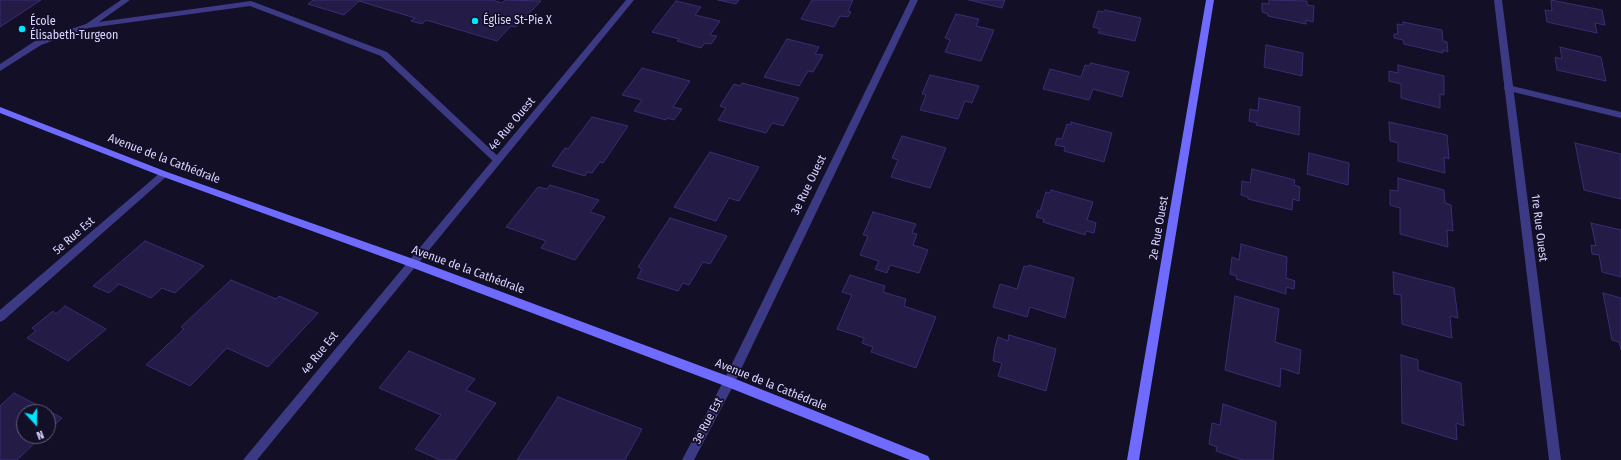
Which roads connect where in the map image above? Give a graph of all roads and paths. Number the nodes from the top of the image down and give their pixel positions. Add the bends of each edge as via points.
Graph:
1 (126, 0) edge
2 (630, 0) edge
3 (914, 0) edge
4 (1210, 0) edge
5 (1498, 0) edge
6 (87, 26) junction
7 (0, 68) edge
8 (1508, 88) junction
9 (0, 110) edge
10 (1621, 115) edge
11 (497, 160) junction
12 (164, 174) junction
13 (412, 263) junction
14 (0, 317) edge
15 (729, 382) junction
16 (249, 460) edge
17 (688, 460) edge
18 (924, 460) edge
19 (1133, 460) edge
20 (1554, 460) edge

1 - 6 street
2 - 11 street, 4e Rue Ouest
3 - 15 street, 3e Rue Ouest
4 - 19 street, 2e Rue Ouest
5 - 8 street, 1re Rue Ouest
6 - 7 street via 38,43
6 - 11 street via 251,3 384,54
8 - 10 street
8 - 20 street, 1re Rue Ouest
9 - 12 street, Avenue de la Cathédrale
11 - 13 street, 4e Rue Ouest
12 - 13 street, Avenue de la Cathédrale
12 - 14 street, 5e Rue Est
13 - 15 street, Avenue de la Cathédrale
13 - 16 street, 4e Rue Est
15 - 17 street, 3e Rue Est
15 - 18 street, Avenue de la Cathédrale

